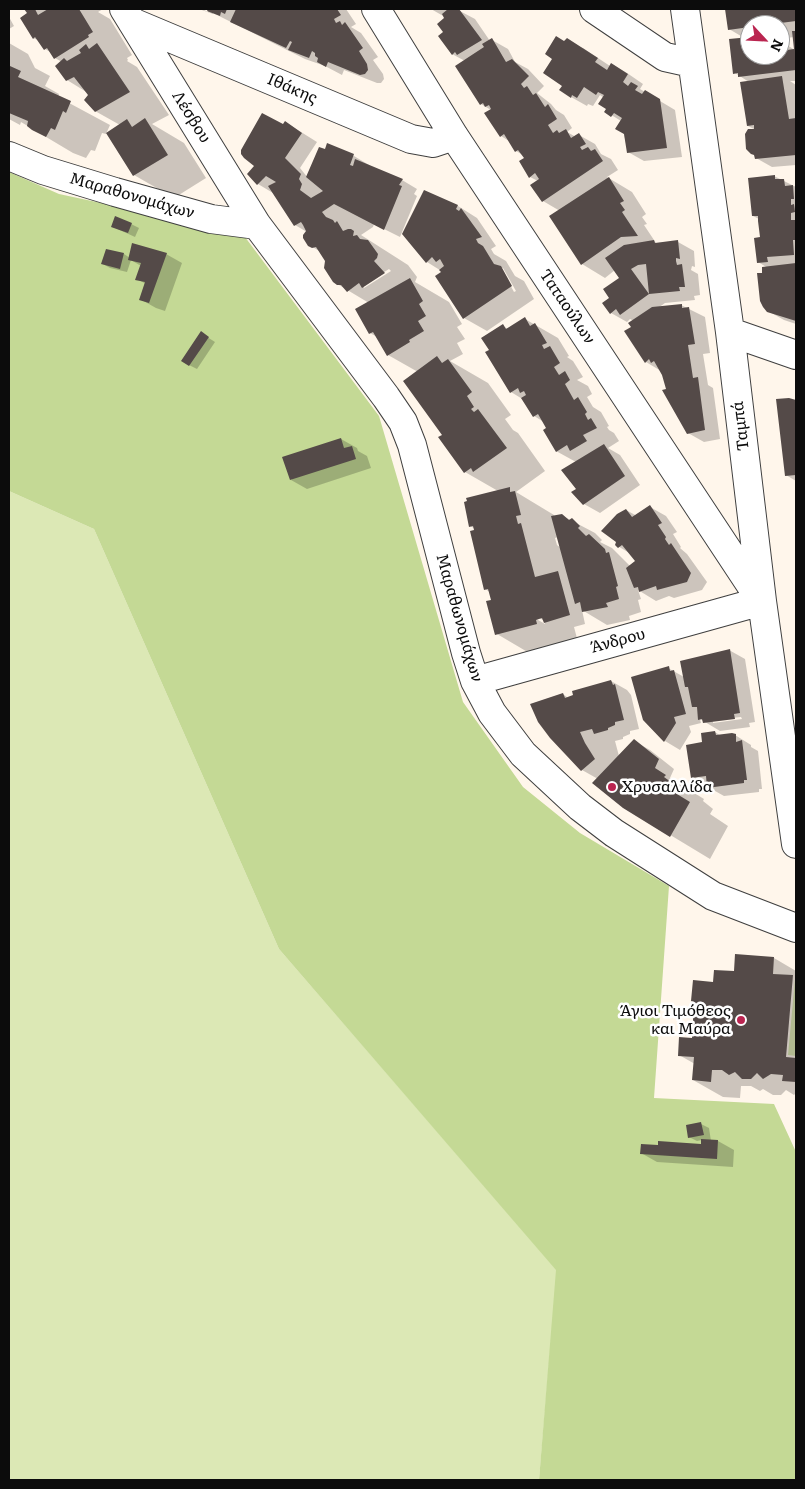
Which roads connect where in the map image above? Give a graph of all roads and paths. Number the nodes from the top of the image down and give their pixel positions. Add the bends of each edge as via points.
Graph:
1 (376, 9) edge
2 (594, 9) edge
3 (685, 9) edge
4 (128, 15) edge
5 (692, 63) junction
6 (454, 136) junction
7 (9, 156) edge
8 (257, 225) junction
9 (730, 332) junction
10 (796, 355) edge
11 (762, 601) junction
12 (475, 681) junction
13 (796, 844) edge
14 (796, 928) edge

1 - 6 street, Ταταούλων
2 - 5 street via 665,57
3 - 5 street, Ταμπά
4 - 6 street, Ιθάκης via 411,139 433,143
4 - 8 street, Λέσβου
5 - 9 street, Ταμπά
6 - 11 street, Ταταούλων
7 - 8 street, Μαραθονομάχων via 43,170 210,219
8 - 12 street, Μαραθωνομάχων via 402,422 412,445
9 - 10 street
9 - 11 street, Ταμπά
11 - 12 street, Άνδρου
11 - 13 street, Ταμπά
12 - 14 street, Μαραθωνομάχων via 492,713 523,754 580,807 713,896

